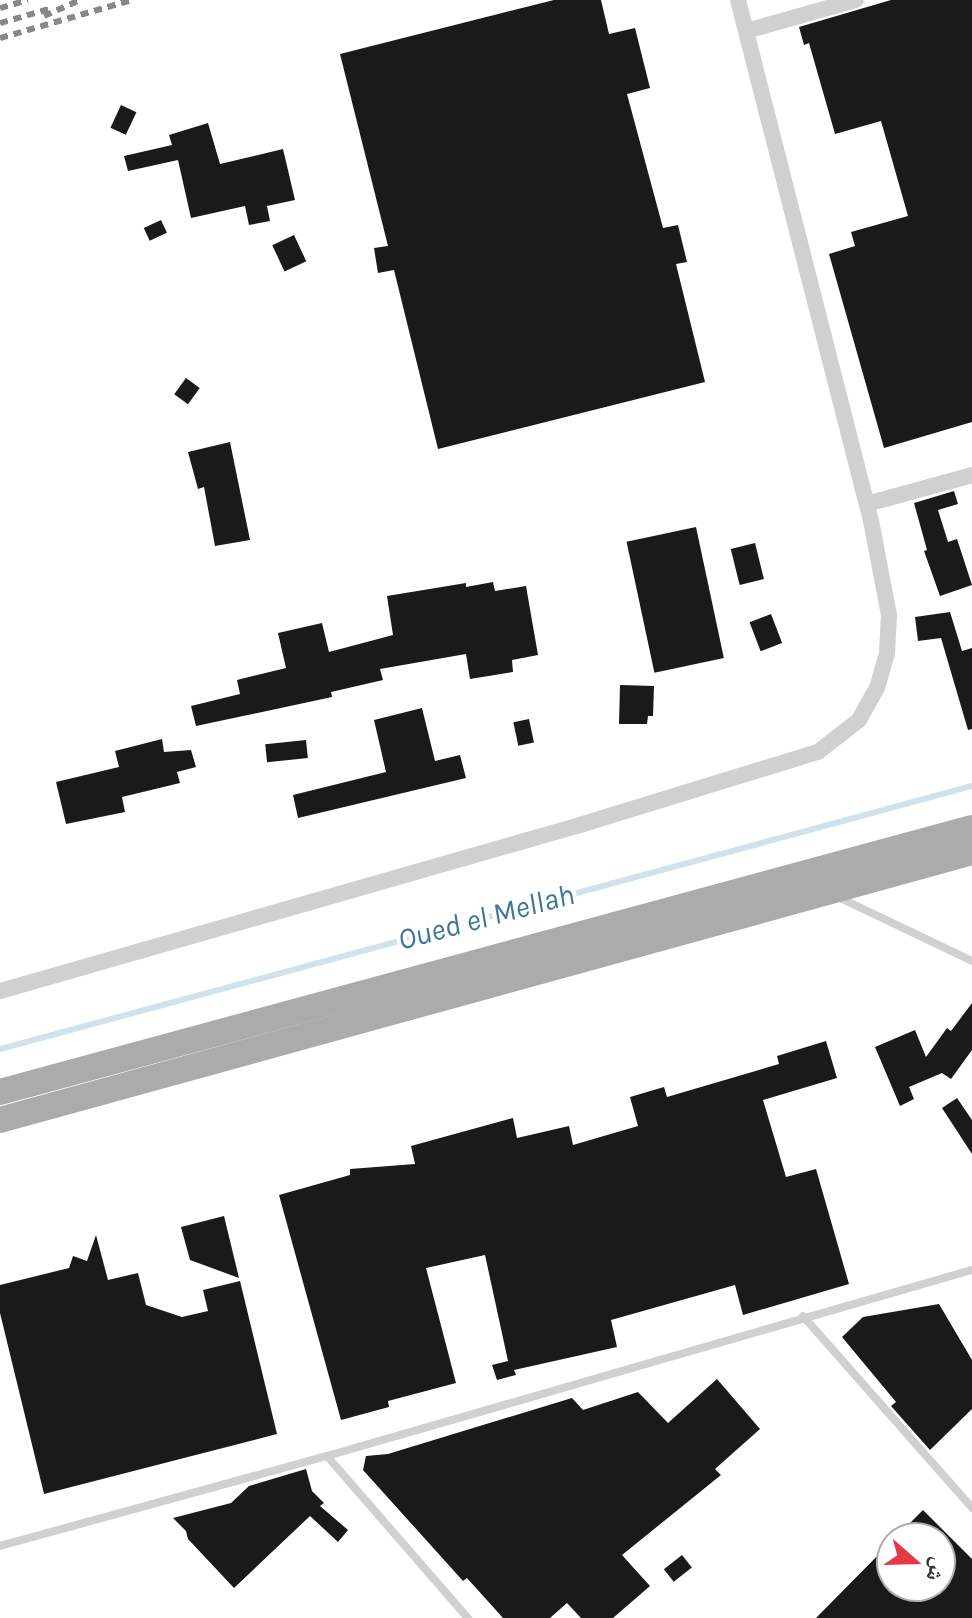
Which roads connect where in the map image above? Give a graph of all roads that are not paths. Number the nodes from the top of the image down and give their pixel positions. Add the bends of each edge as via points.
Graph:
1 (738, 0) edge
2 (856, 0) edge
3 (746, 31) junction
4 (972, 475) edge
5 (867, 504) junction
6 (972, 828) edge
7 (972, 852) edge
8 (826, 892) junction
9 (972, 961) edge
10 (0, 991) edge
11 (0, 1092) edge
12 (0, 1120) edge
13 (972, 1270) edge
14 (803, 1316) junction
15 (327, 1456) junction
16 (972, 1508) edge
17 (0, 1546) edge
18 (468, 1618) edge

1 - 3 street
2 - 3 street
3 - 5 street
4 - 5 street
5 - 10 street via 889,615 887,653 877,688 859,720 818,752
6 - 11 main road
7 - 8 main road
8 - 9 lane
8 - 12 main road
13 - 14 lane
14 - 15 lane
14 - 16 lane
15 - 17 lane
15 - 18 lane

